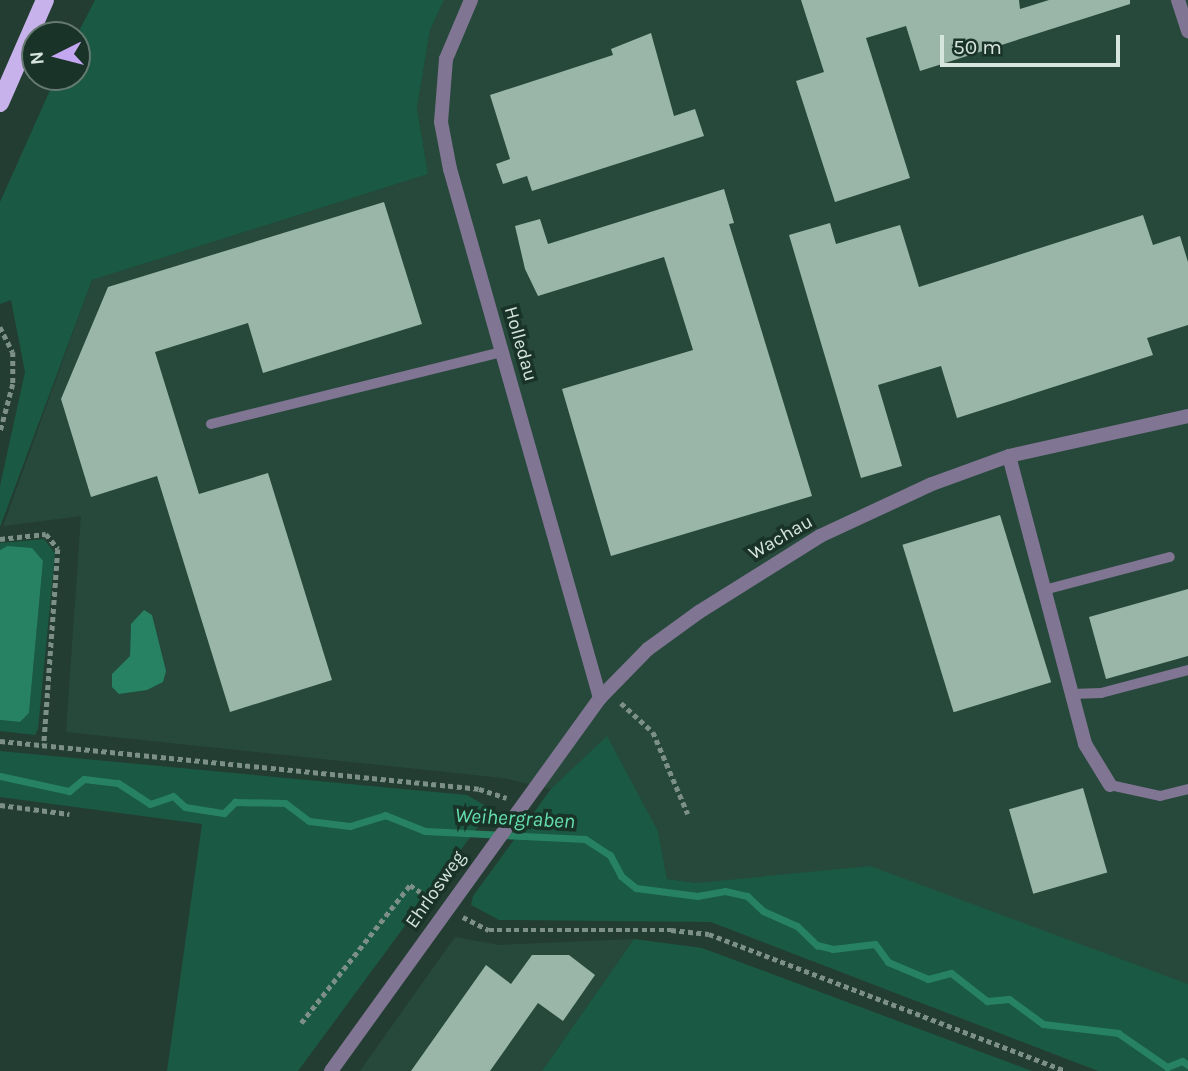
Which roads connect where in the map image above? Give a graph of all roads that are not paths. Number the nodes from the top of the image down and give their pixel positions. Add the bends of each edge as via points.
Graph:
1 (45, 0) edge
2 (471, 0) edge
3 (1178, 0) edge
4 (1188, 31) edge
5 (0, 103) edge
6 (503, 352) junction
7 (1188, 416) edge
8 (211, 424) dead end
9 (1009, 456) junction
10 (1170, 557) dead end
11 (1044, 590) junction
12 (1188, 670) edge
13 (604, 694) junction
14 (1072, 694) junction
15 (1110, 785) joint
16 (1188, 789) edge
17 (331, 1071) edge

1 - 5 main road
2 - 6 street, Holledau via 446,59 441,122 450,169
3 - 4 street
6 - 8 lane
6 - 13 street, Holledau
7 - 9 street, Wachau
9 - 11 street
9 - 13 street, Wachau via 932,484 820,536 699,611 648,649
10 - 11 lane
11 - 14 street
12 - 14 lane via 1101,693
13 - 17 street, Ehrlosweg
14 - 15 street via 1085,744
15 - 16 lane via 1160,796

